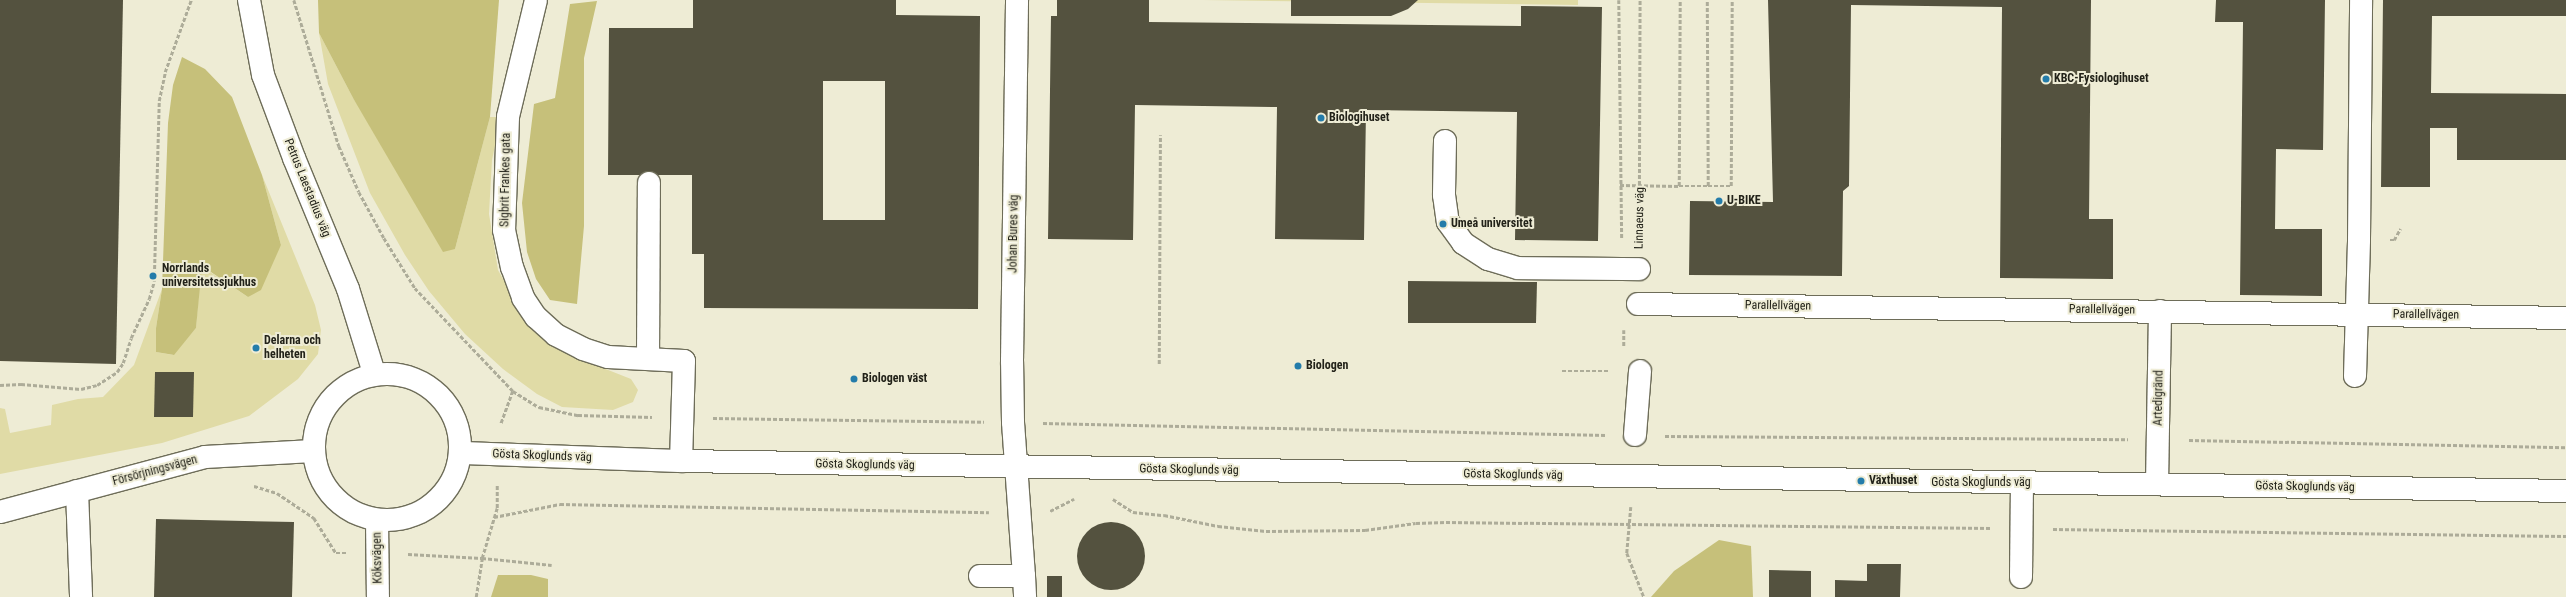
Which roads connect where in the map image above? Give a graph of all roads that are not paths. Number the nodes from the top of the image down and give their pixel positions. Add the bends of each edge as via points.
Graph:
1 (249, 0) edge
2 (536, 0) edge
3 (1017, 0) edge
4 (2361, 0) edge
5 (1445, 142) dead end
6 (649, 183) dead end
7 (1631, 269) road end
8 (1638, 304) dead end
9 (2160, 311) junction
10 (2357, 314) junction
11 (2566, 318) edge
12 (648, 359) junction
13 (1640, 371) dead end
14 (374, 373) junction
15 (2355, 376) dead end
16 (1635, 436) road end
17 (313, 450) junction
18 (461, 453) junction
19 (681, 461) junction
20 (1017, 467) junction
21 (2022, 483) junction
22 (2157, 484) junction
23 (2566, 491) edge
24 (77, 492) junction
25 (0, 512) edge
26 (377, 520) junction
27 (980, 576) dead end
28 (2021, 577) dead end
29 (1024, 586) edge
30 (81, 597) edge
31 (378, 597) edge

1 - 14 street, Petrus Laestadius väg via 264,75 294,158 348,289
2 - 12 street, Sigbrit Frankes gata via 508,117 504,230 512,267 523,298 536,317 556,335 583,349 608,357
3 - 20 street, Johan Bures väg via 1013,422
4 - 10 street
5 - 7 street via 1444,195 1448,222 1463,243 1488,259 1518,268
6 - 12 street
8 - 9 street, Parallellvägen
9 - 10 street, Parallellvägen
9 - 22 street, Artedigränd
10 - 11 street, Parallellvägen
10 - 15 street
12 - 19 street, Sigbrit Frankes gata via 684,361
13 - 16 street
14 - 17 street via 341,388 325,406 315,429
14 - 18 street via 400,374 424,383 446,402 457,422
17 - 24 street, Försörjningsvägen via 205,457
17 - 26 street via 318,474 332,496 354,513
18 - 19 street, Gösta Skoglunds väg
18 - 26 street via 457,470 443,494 427,509 405,518
19 - 20 street, Gösta Skoglunds väg
20 - 21 street, Gösta Skoglunds väg
20 - 29 street, Johan Bures väg
21 - 22 street, Gösta Skoglunds väg
21 - 28 street
22 - 23 street, Gösta Skoglunds väg
24 - 25 street, Försörjningsvägen
24 - 30 street
26 - 31 street, Köksvägen
27 - 29 street

